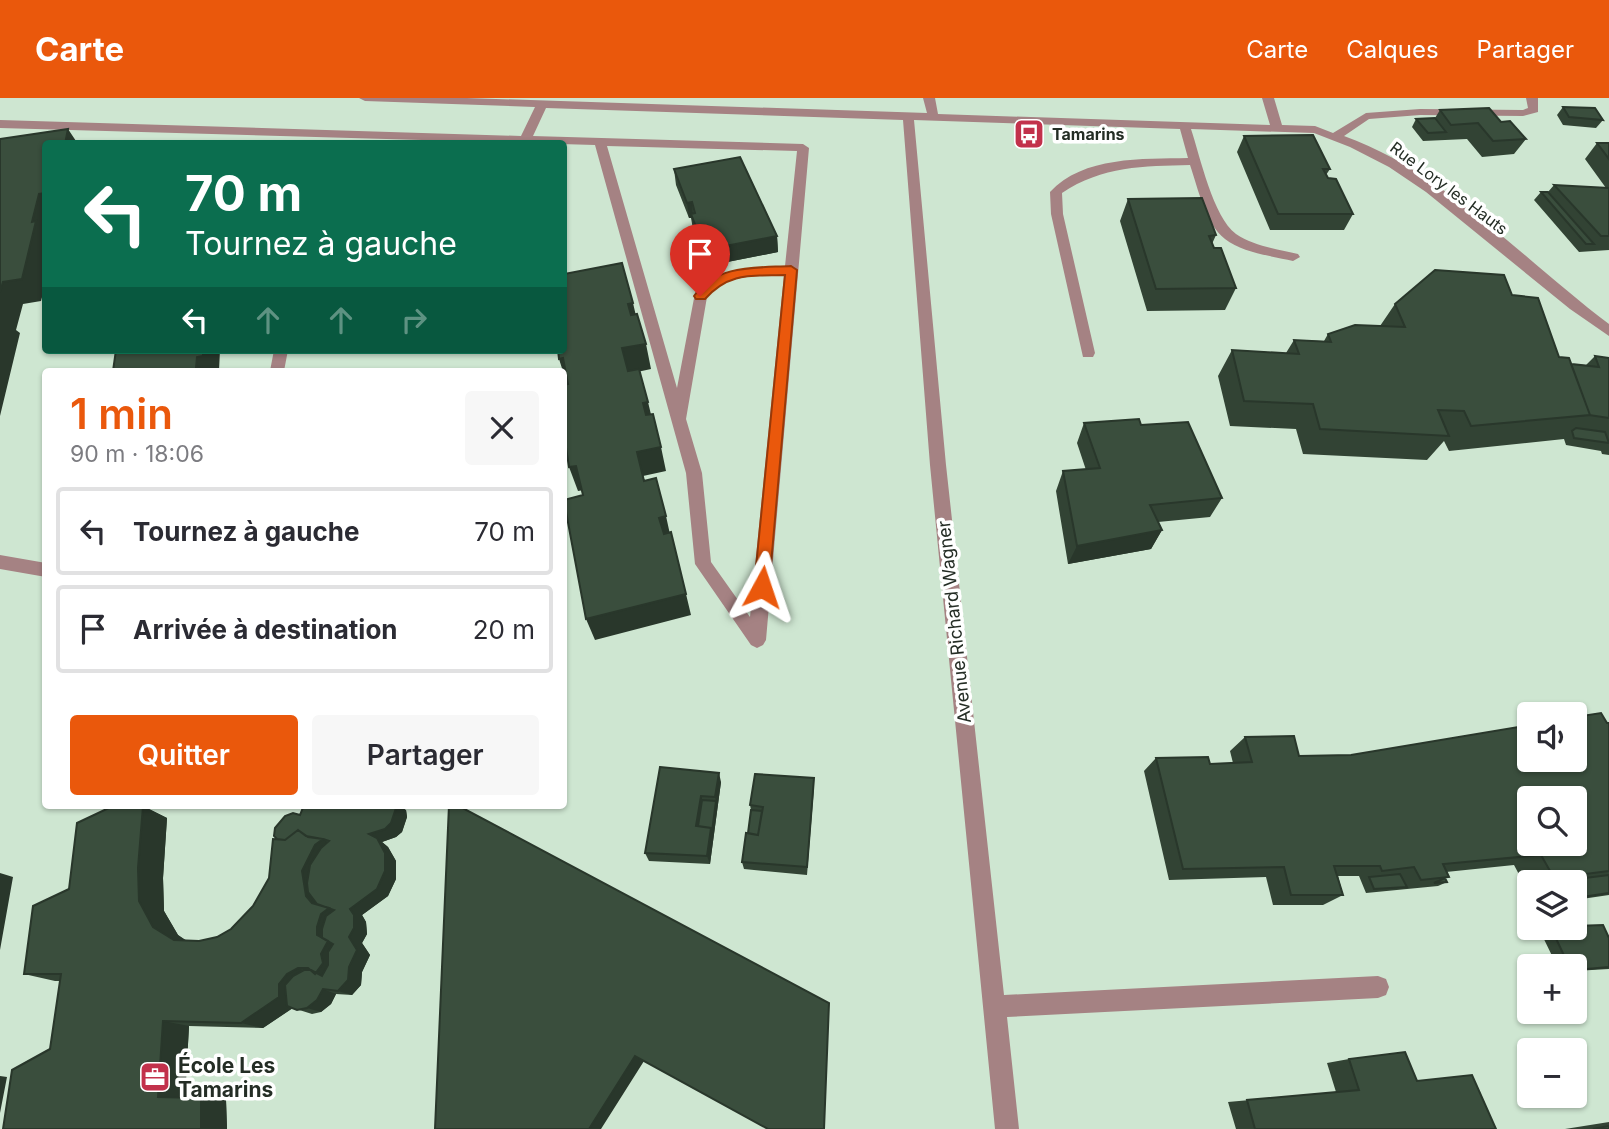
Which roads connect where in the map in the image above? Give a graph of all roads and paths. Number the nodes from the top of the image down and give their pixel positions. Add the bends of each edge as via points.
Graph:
1 (365, 98) edge
2 (929, 98) edge
3 (1269, 98) edge
4 (1532, 98) edge
5 (506, 100) edge
6 (541, 104) junction
7 (908, 115) junction
8 (933, 116) junction
9 (0, 124) edge
10 (1184, 124) junction
11 (1277, 127) junction
12 (1336, 136) junction
13 (318, 138) edge
14 (526, 139) junction
15 (551, 140) edge
16 (567, 141) edge
17 (600, 142) junction
18 (1195, 161) junction
19 (1293, 257) dead end
20 (791, 270) junction
21 (1609, 331) edge
22 (1088, 353) dead end
23 (679, 422) junction
24 (0, 562) edge
25 (42, 569) edge
26 (1378, 987) dead end
27 (995, 1007) junction
28 (1007, 1129) edge

1 - 5 street, Rue Lory les Hauts
2 - 8 street
3 - 11 street
4 - 12 street via 1534,110 1523,113 1366,116
5 - 6 street, Rue Lory les Hauts
6 - 7 street, Rue Lory les Hauts
6 - 14 street
7 - 8 street, Rue Lory les Hauts
7 - 27 street, Avenue Richard Wagner via 938,465
8 - 10 street, Rue Lory les Hauts
9 - 13 street
10 - 11 street, Rue Lory les Hauts
10 - 18 street
11 - 12 street, Rue Lory les Hauts
12 - 21 street, Rue Lory les Hauts via 1377,153 1413,178
13 - 14 street
14 - 15 street
16 - 17 street
17 - 20 street via 803,148
17 - 23 street
18 - 19 street via 1218,221 1229,236
18 - 22 street via 1125,164 1075,177 1056,192 1056,214
20 - 23 street via 743,273 715,281 700,296
20 - 23 street via 757,640 703,565 694,473
24 - 25 street
26 - 27 street
27 - 28 street, Avenue Richard Wagner

